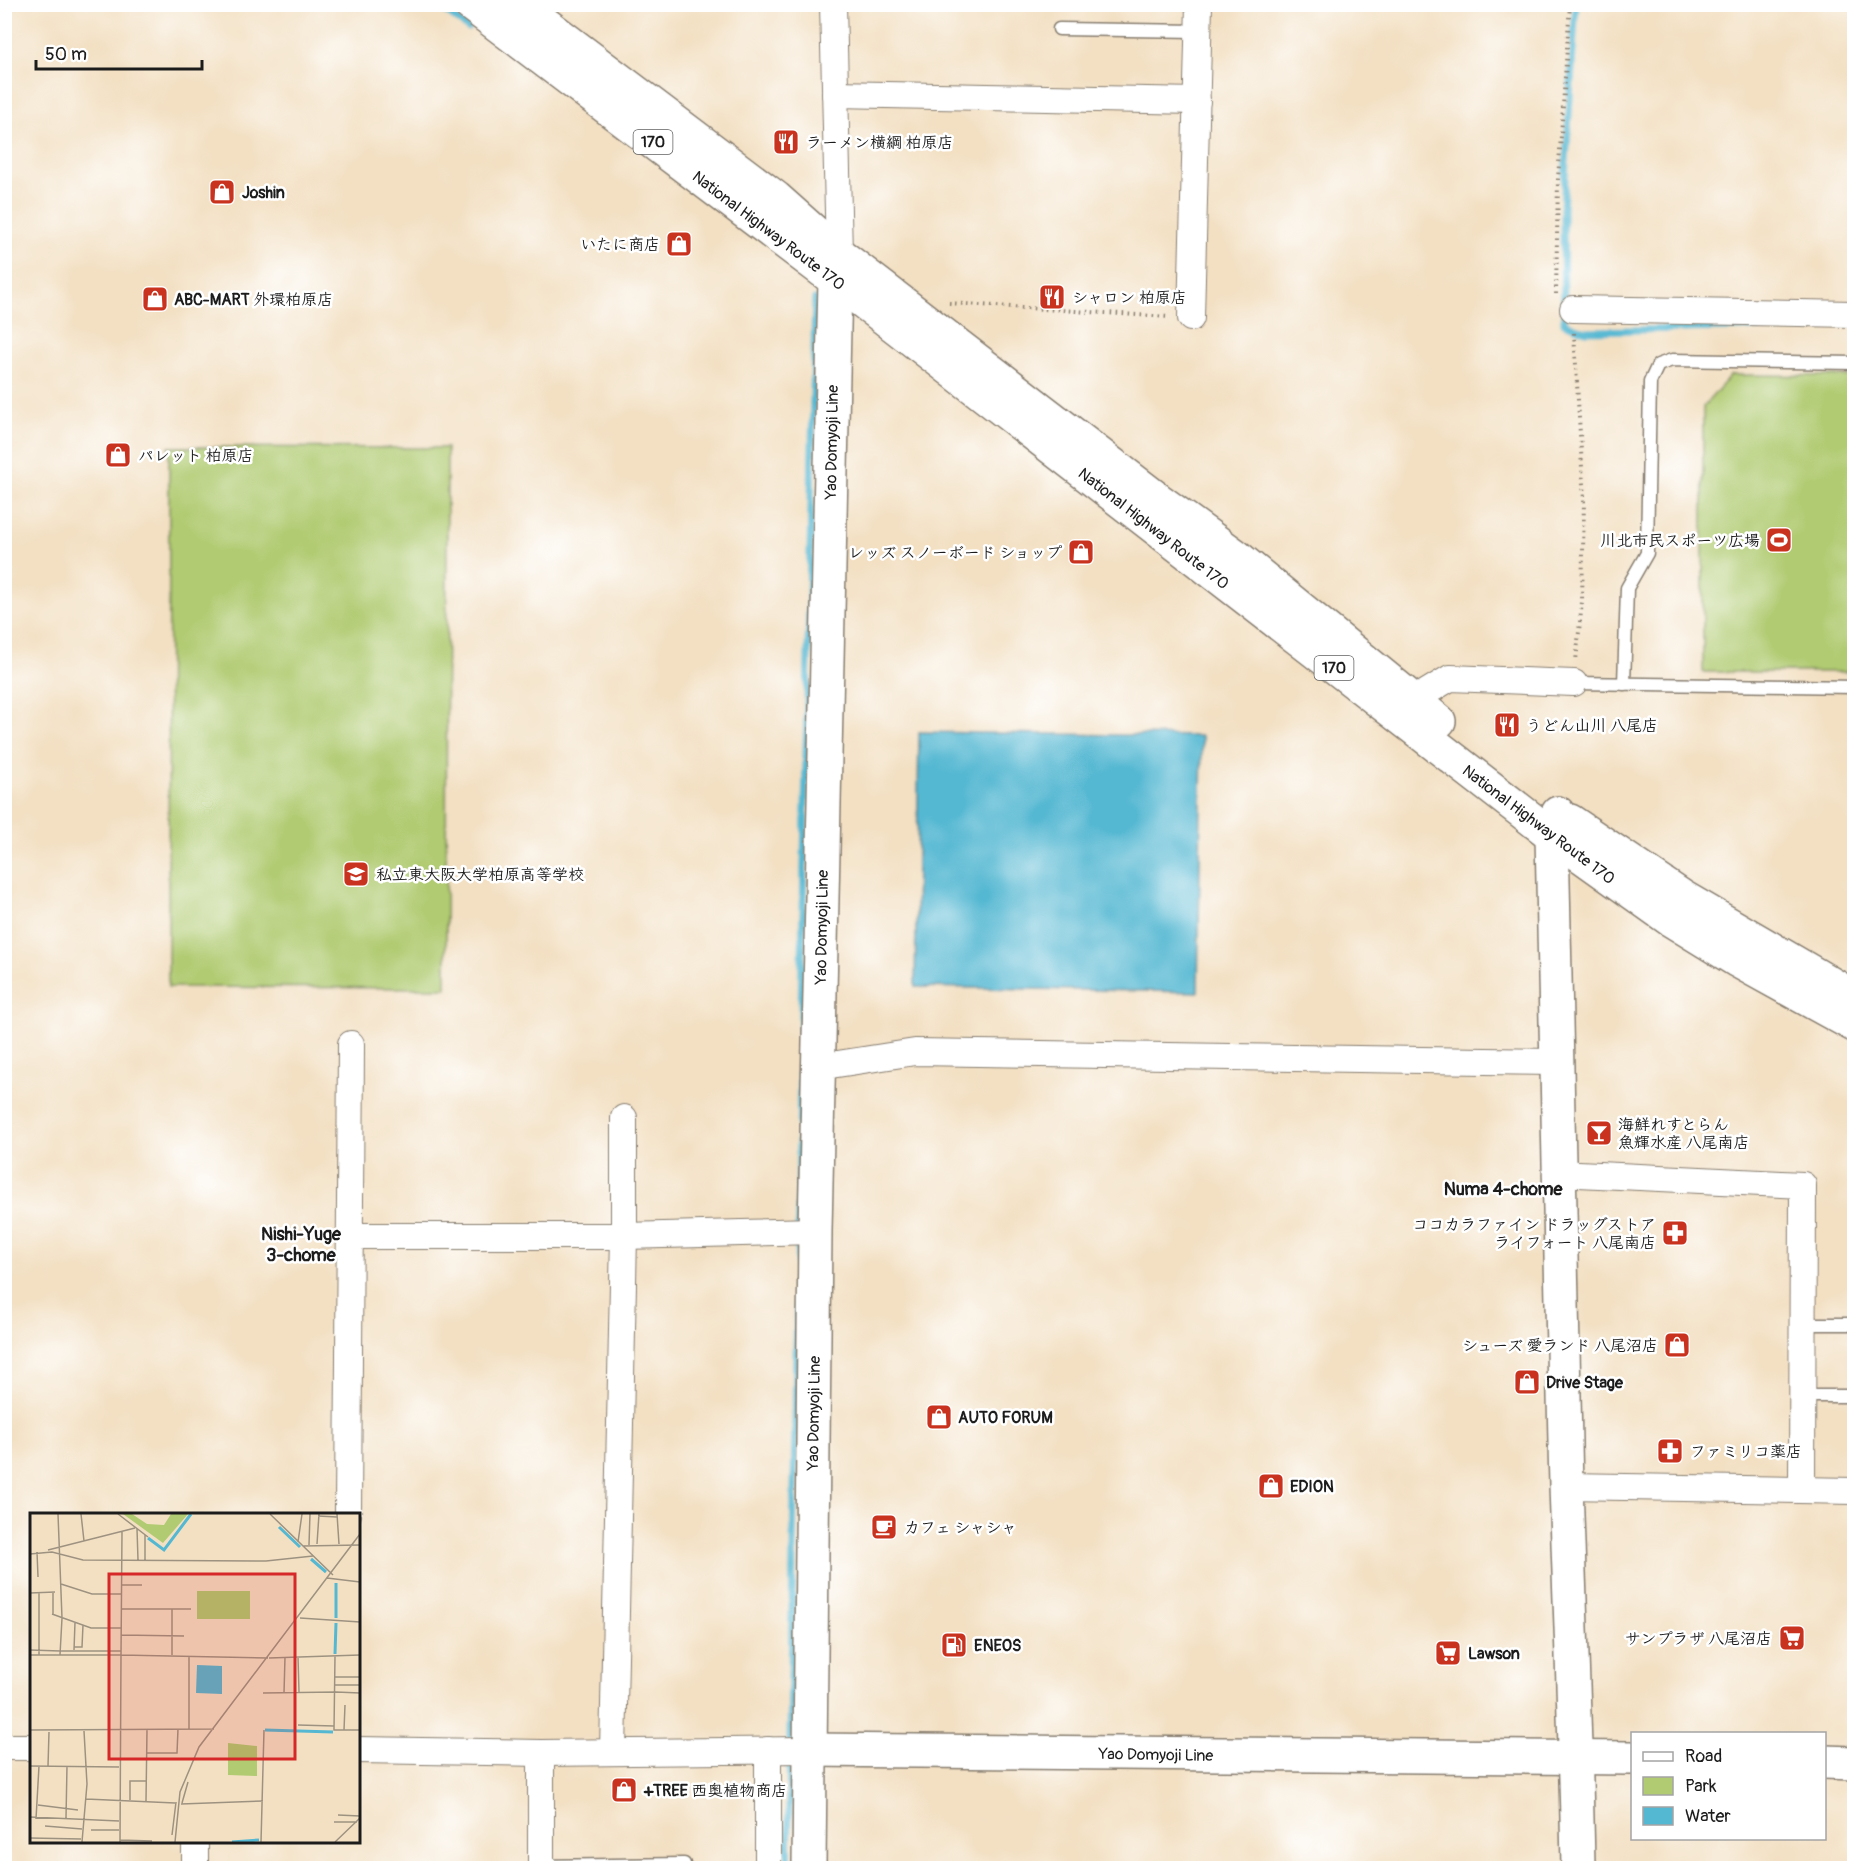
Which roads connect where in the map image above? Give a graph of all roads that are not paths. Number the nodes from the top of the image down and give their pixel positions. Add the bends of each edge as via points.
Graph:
1 (470, 4) edge
2 (519, 4) edge
3 (833, 4) edge
4 (1199, 4) edge
5 (1059, 29) dead end
6 (1198, 31) junction
7 (835, 94) junction
8 (1197, 101) junction
9 (837, 267) junction
10 (1565, 303) road end
11 (1854, 314) edge
12 (1191, 318) road end
13 (1854, 363) edge
14 (1574, 683) joint
15 (1624, 684) junction
16 (1854, 687) edge
17 (1414, 700) junction
18 (1555, 824) junction
19 (1854, 997) edge
20 (1854, 1025) edge
21 (351, 1044) dead end
22 (1555, 1062) junction
23 (818, 1067) junction
24 (624, 1118) dead end
25 (1557, 1173) junction
26 (801, 1232) junction
27 (350, 1236) junction
28 (624, 1236) junction
29 (1803, 1324) junction
30 (1854, 1324) edge
31 (1802, 1396) junction
32 (1854, 1396) edge
33 (1566, 1486) junction
34 (1802, 1490) junction
35 (1854, 1491) edge
36 (348, 1513) edge
37 (4, 1747) edge
38 (30, 1747) edge
39 (360, 1750) edge
40 (768, 1750) junction
41 (809, 1750) junction
42 (614, 1752) junction
43 (541, 1753) junction
44 (1631, 1758) edge
45 (1576, 1759) junction
46 (1826, 1762) edge
47 (1854, 1763) edge
48 (195, 1843) edge
49 (684, 1864) dead end
50 (541, 1868) edge
51 (195, 1869) edge
52 (768, 1869) edge
53 (809, 1869) edge
54 (1578, 1869) edge

1 - 9 main road, National Highway Route 170 / 170
2 - 9 main road, National Highway Route 170 / 170 via 776,198
3 - 7 street
4 - 6 street
5 - 6 lane
6 - 8 street
7 - 8 street
7 - 9 street
8 - 12 street
9 - 17 main road, National Highway Route 170 / 170 via 922,317 1235,555
9 - 18 main road, National Highway Route 170 / 170
9 - 23 main road, Yao Domyoji Line
10 - 11 street
13 - 15 lane via 1672,360 1658,365 1650,382 1647,553 1627,588
14 - 15 lane
14 - 17 street via 1450,678
15 - 16 lane
17 - 18 main road, National Highway Route 170 / 170
18 - 19 main road, National Highway Route 170 / 170
18 - 20 main road, National Highway Route 170 / 170 via 1671,920
18 - 22 main road
21 - 27 street
22 - 23 street via 915,1052
22 - 25 main road
23 - 26 main road, Yao Domyoji Line
24 - 28 street
25 - 29 street via 1803,1185
25 - 33 main road
26 - 28 street
26 - 41 main road, Yao Domyoji Line
27 - 28 street
27 - 36 street
28 - 42 street
29 - 30 lane
29 - 31 street
31 - 32 lane
31 - 34 street
33 - 34 street
33 - 45 main road
34 - 35 street
37 - 38 street
39 - 43 street
40 - 41 street
40 - 42 street
40 - 52 street
41 - 45 main road, Yao Domyoji Line
41 - 53 main road
42 - 43 street
43 - 50 street
44 - 45 main road, Yao Domyoji Line
45 - 54 main road
46 - 47 main road
48 - 51 street
49 - 50 lane

